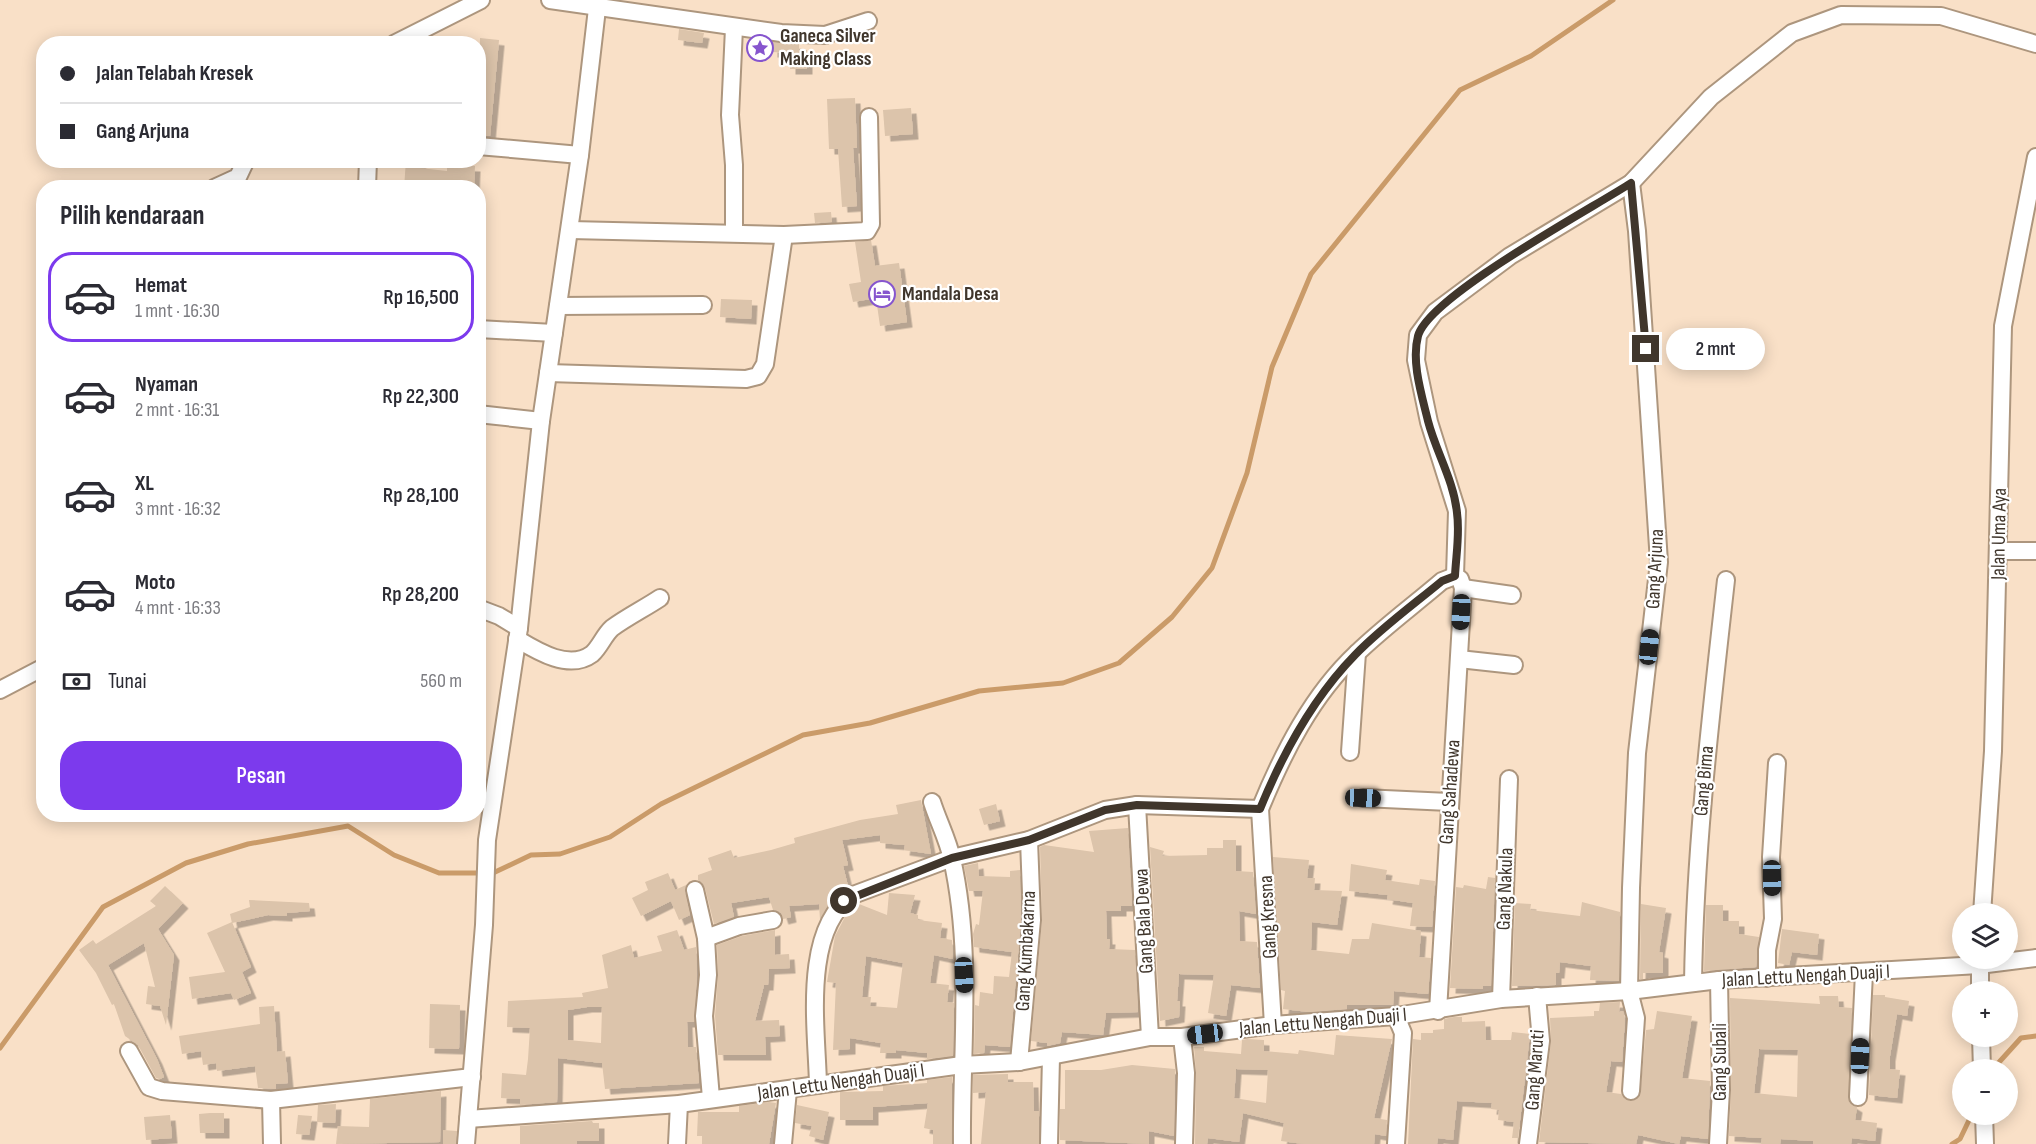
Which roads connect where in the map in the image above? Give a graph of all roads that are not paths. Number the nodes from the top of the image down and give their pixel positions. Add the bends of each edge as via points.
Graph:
1 (481, 0) edge
2 (550, 0) edge
3 (597, 3) edge
4 (868, 21) dead end
5 (734, 28) junction
6 (410, 36) edge
7 (2036, 44) edge
8 (869, 117) dead end
9 (486, 147) edge
10 (580, 155) junction
11 (2036, 157) edge
12 (242, 168) edge
13 (231, 180) edge
14 (1631, 183) junction
15 (570, 230) junction
16 (734, 233) junction
17 (784, 235) junction
18 (703, 305) dead end
19 (558, 306) junction
20 (486, 329) edge
21 (554, 333) junction
22 (548, 373) junction
23 (486, 415) edge
24 (541, 421) junction
25 (1999, 552) junction
26 (2036, 552) edge
27 (1726, 580) dead end
28 (1459, 582) junction
29 (1512, 595) dead end
30 (660, 598) dead end
31 (486, 611) edge
32 (518, 634) junction
33 (1357, 653) junction
34 (1459, 659) junction
35 (1514, 665) dead end
36 (36, 671) edge
37 (0, 690) edge
38 (1350, 752) dead end
39 (1778, 763) dead end
40 (1509, 779) dead end
41 (1363, 798) dead end
42 (932, 802) dead end
43 (1449, 802) junction
44 (1137, 805) junction
45 (1260, 809) junction
46 (1029, 840) junction
47 (952, 858) junction
48 (695, 890) dead end
49 (1983, 903) edge
50 (773, 920) dead end
51 (706, 938) junction
52 (2036, 958) edge
53 (2018, 959) edge
54 (1952, 965) edge
55 (1864, 973) junction
56 (1767, 978) junction
57 (1719, 980) junction
58 (1693, 983) junction
59 (1629, 991) junction
60 (1537, 996) junction
61 (1501, 999) junction
62 (1438, 1011) junction
63 (1396, 1016) junction
64 (1274, 1025) junction
65 (1150, 1037) junction
66 (1182, 1037) junction
67 (129, 1051) dead end
68 (1051, 1057) junction
69 (1019, 1062) junction
70 (962, 1065) junction
71 (472, 1077) junction
72 (818, 1085) junction
73 (788, 1090) junction
74 (1631, 1091) dead end
75 (1858, 1097) dead end
76 (711, 1098) junction
77 (271, 1100) junction
78 (679, 1104) junction
79 (468, 1119) junction
80 (1984, 1125) edge
81 (272, 1144) edge
82 (466, 1144) edge
83 (677, 1144) edge
84 (783, 1144) edge
85 (962, 1144) edge
86 (1049, 1144) edge
87 (1184, 1144) edge
88 (1396, 1144) edge
89 (1528, 1144) edge
90 (1718, 1144) edge
91 (1985, 1144) edge

1 - 6 street
2 - 3 street
3 - 5 street
3 - 10 street
4 - 5 street via 825,34
5 - 16 street via 730,115
7 - 14 street, Gang Sahadewa via 1941,16 1841,15 1820,21 1792,33 1711,97
8 - 17 street via 869,229
9 - 10 street
10 - 15 street
11 - 25 street, Jalan Uma Aya via 2003,320
12 - 13 street
14 - 28 street, Gang Sahadewa via 1510,256 1435,312 1418,335 1416,360 1429,422 1457,511
14 - 59 street, Gang Arjuna via 1659,562 1637,753
15 - 16 street
15 - 19 street
16 - 17 street
17 - 22 street via 765,364 758,376 746,379
18 - 19 street
19 - 21 street
20 - 21 street
21 - 22 street
22 - 24 street
23 - 24 street
24 - 32 street
25 - 26 street
25 - 49 street, Jalan Uma Aya via 1993,751
27 - 58 street, Gang Bima via 1702,796
28 - 29 street
28 - 33 street via 1442,581
28 - 34 street, Gang Sahadewa
30 - 32 street via 612,629 592,654 581,659 552,657
31 - 32 street via 500,616
32 - 71 street via 487,840
33 - 38 street
33 - 45 street via 1309,712
34 - 35 street
34 - 43 street, Gang Sahadewa
36 - 37 street
39 - 56 street
40 - 61 street, Gang Nakula
41 - 43 street
42 - 47 street
43 - 62 street, Gang Sahadewa
44 - 45 street
44 - 46 street via 1105,810
44 - 65 street, Gang Bala Dewa
45 - 64 street, Gang Kresna
46 - 47 street
46 - 69 street, Gang Kumbakarna via 1032,920
47 - 70 street via 965,993
47 - 72 street via 853,896 836,910 816,962
48 - 51 street
50 - 51 street via 739,926
51 - 76 street via 704,1016
52 - 53 street, Jalan Lettu Nengah Duaji I
54 - 55 street, Jalan Lettu Nengah Duaji I
55 - 56 street, Jalan Lettu Nengah Duaji I
55 - 75 street
56 - 57 street, Jalan Lettu Nengah Duaji I
57 - 58 street, Jalan Lettu Nengah Duaji I
57 - 90 street, Gang Subali
58 - 59 street, Jalan Lettu Nengah Duaji I
59 - 60 street, Jalan Lettu Nengah Duaji I
59 - 74 street, Gang Arjuna via 1636,1018
60 - 61 street, Jalan Lettu Nengah Duaji I
60 - 89 street, Gang Maruti via 1540,1041
61 - 62 street, Jalan Lettu Nengah Duaji I
62 - 63 street, Jalan Lettu Nengah Duaji I
63 - 64 street, Jalan Lettu Nengah Duaji I
63 - 88 street via 1403,1033
64 - 66 street, Jalan Lettu Nengah Duaji I
65 - 66 street, Jalan Lettu Nengah Duaji I
65 - 68 street, Jalan Lettu Nengah Duaji I
66 - 87 street via 1186,1073
67 - 77 street via 154,1090
68 - 69 street, Jalan Lettu Nengah Duaji I
68 - 86 street
69 - 70 street, Jalan Lettu Nengah Duaji I
70 - 72 street, Jalan Lettu Nengah Duaji I
70 - 85 street
71 - 77 street
71 - 79 street
72 - 73 street, Jalan Lettu Nengah Duaji I
73 - 76 street, Jalan Lettu Nengah Duaji I
73 - 84 street
76 - 78 street, Jalan Lettu Nengah Duaji I
77 - 81 street
78 - 79 street, Jalan Lettu Nengah Duaji I
78 - 83 street
79 - 82 street
80 - 91 street

